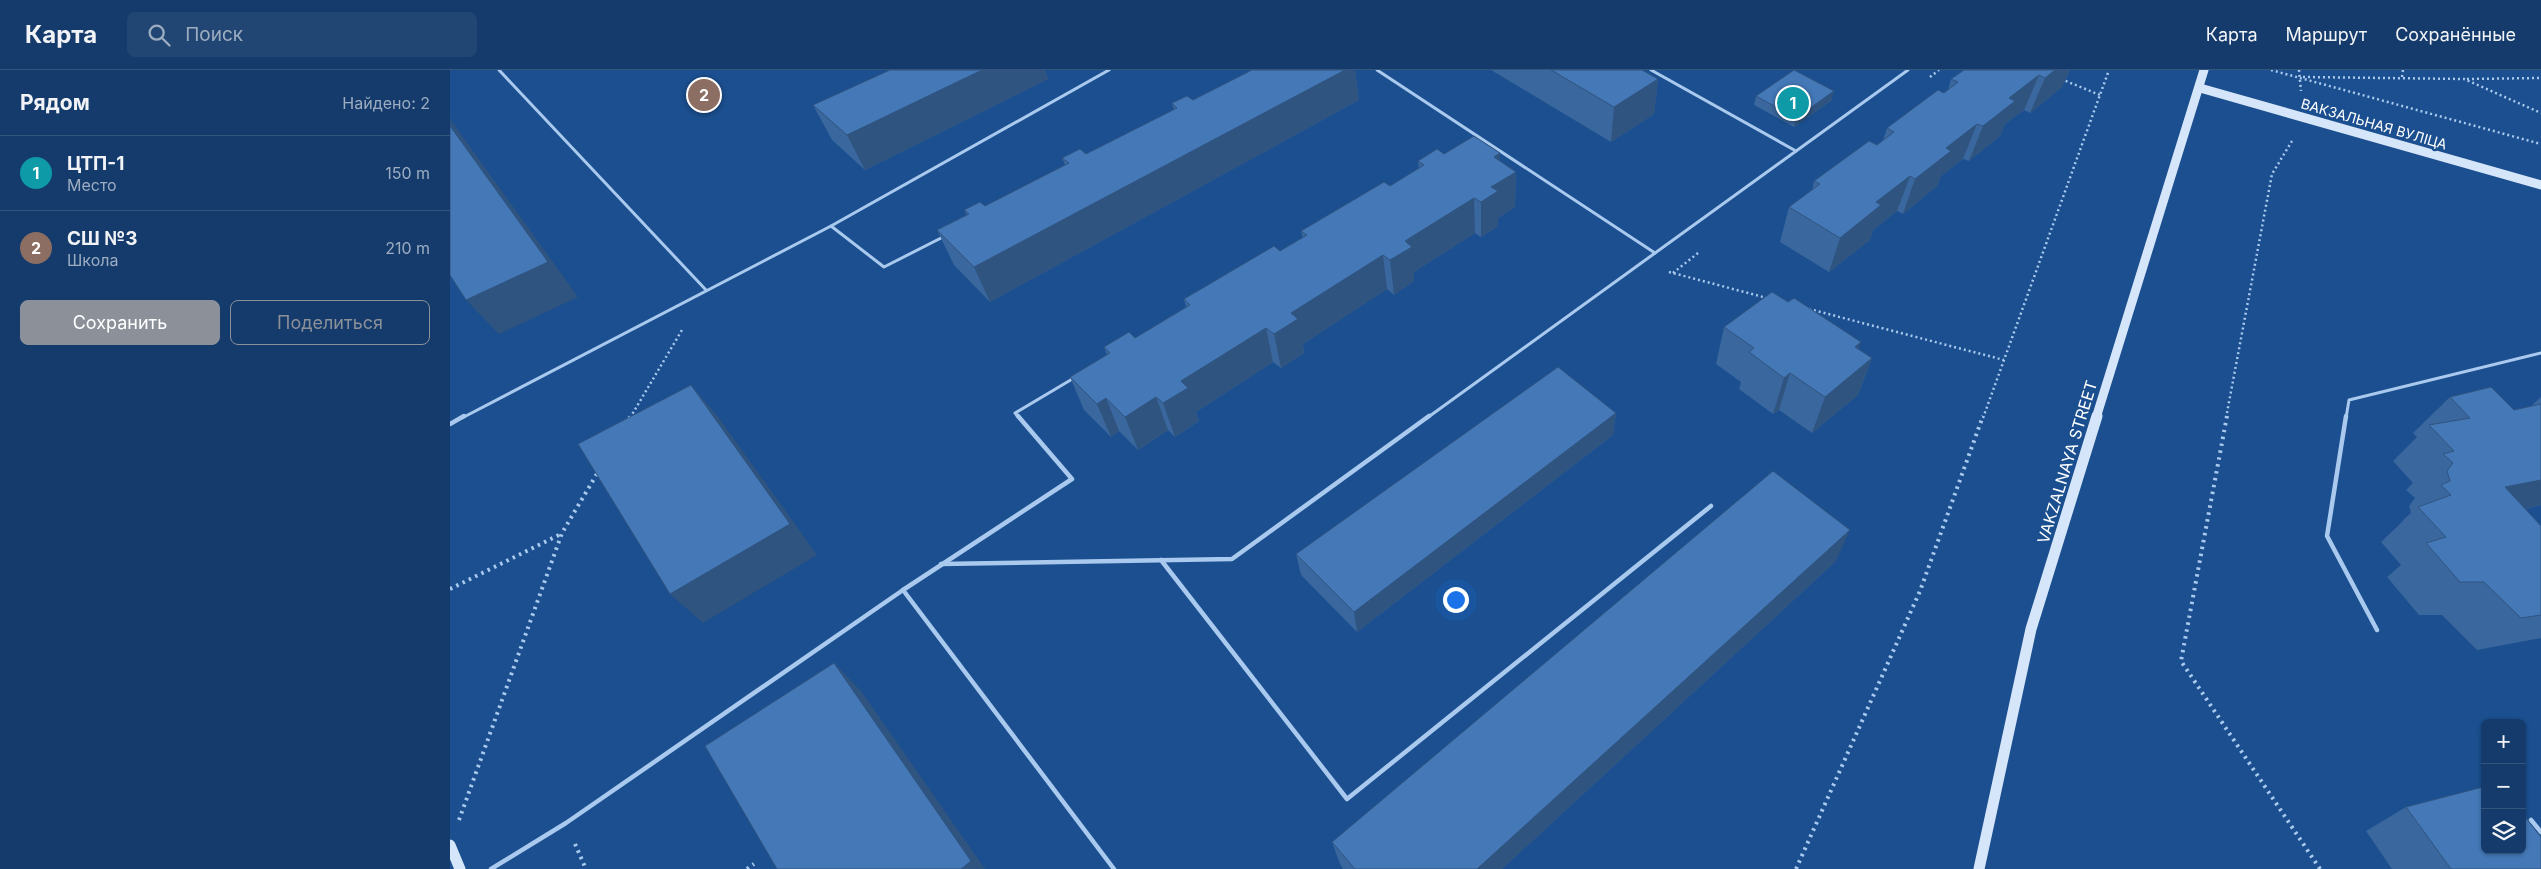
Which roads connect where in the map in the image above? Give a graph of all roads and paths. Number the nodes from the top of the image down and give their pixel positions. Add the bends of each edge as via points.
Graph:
1 (499, 70) edge
2 (1109, 70) edge
3 (1377, 70) edge
4 (1651, 70) edge
5 (1908, 70) edge
6 (2109, 70) edge
7 (2204, 70) edge
8 (2271, 70) edge
9 (2299, 70) edge
10 (2402, 70) edge
11 (2058, 77) dead end
12 (2298, 77) junction
13 (2402, 77) junction
14 (2541, 78) edge
15 (2464, 79) junction
16 (2200, 88) junction
17 (2100, 95) junction
18 (2541, 113) edge
19 (2298, 115) junction
20 (2541, 144) edge
21 (1796, 151) junction
22 (2541, 185) edge
23 (830, 226) junction
24 (954, 231) edge
25 (1655, 253) junction
26 (1639, 265) junction
27 (706, 290) junction
28 (1772, 300) edge
29 (1801, 307) edge
30 (2541, 353) edge
31 (2004, 360) junction
32 (1083, 373) edge
33 (450, 424) edge
34 (626, 424) edge
35 (602, 466) edge
36 (1711, 506) dead end
37 (562, 533) junction
38 (1162, 560) junction
39 (941, 564) junction
40 (450, 589) edge
41 (903, 590) junction
42 (2378, 630) dead end
43 (2531, 820) dead end
44 (2541, 832) edge
45 (450, 845) edge
46 (754, 864) edge
47 (460, 869) edge
48 (490, 869) edge
49 (747, 869) edge
50 (1114, 869) edge
51 (1796, 869) edge
52 (1979, 869) edge
53 (2320, 869) edge

1 - 27 lane
2 - 23 lane
3 - 25 lane
4 - 21 lane
5 - 21 lane
6 - 17 path
7 - 16 main road, VAKZALNAYA STREET
8 - 12 path
9 - 12 path
10 - 13 path
11 - 17 path
12 - 13 path
12 - 19 path via 2302,94
12 - 20 path
13 - 15 path
14 - 15 path
15 - 18 path
16 - 19 main road, ВАКЗАЛЬНАЯ ВУЛІЦА
16 - 52 main road, VAKZALNAYA STREET via 2031,629
17 - 31 path
19 - 22 main road, ВАКЗАЛЬНАЯ ВУЛІЦА
19 - 53 path via 2296,133 2272,174 2181,661
21 - 25 lane
23 - 24 lane via 884,267
23 - 27 lane
25 - 26 lane
26 - 28 path
26 - 38 lane via 1232,559
27 - 33 lane
27 - 34 path
29 - 31 path
30 - 42 lane via 2349,400 2327,536
31 - 51 path via 1920,591
32 - 39 lane via 1015,414 1072,479
35 - 37 path
36 - 38 lane via 1347,799
37 - 40 path
37 - 45 path
38 - 39 lane
39 - 41 lane
41 - 48 lane via 566,823
41 - 50 lane
43 - 44 lane
45 - 47 main road
46 - 49 path

